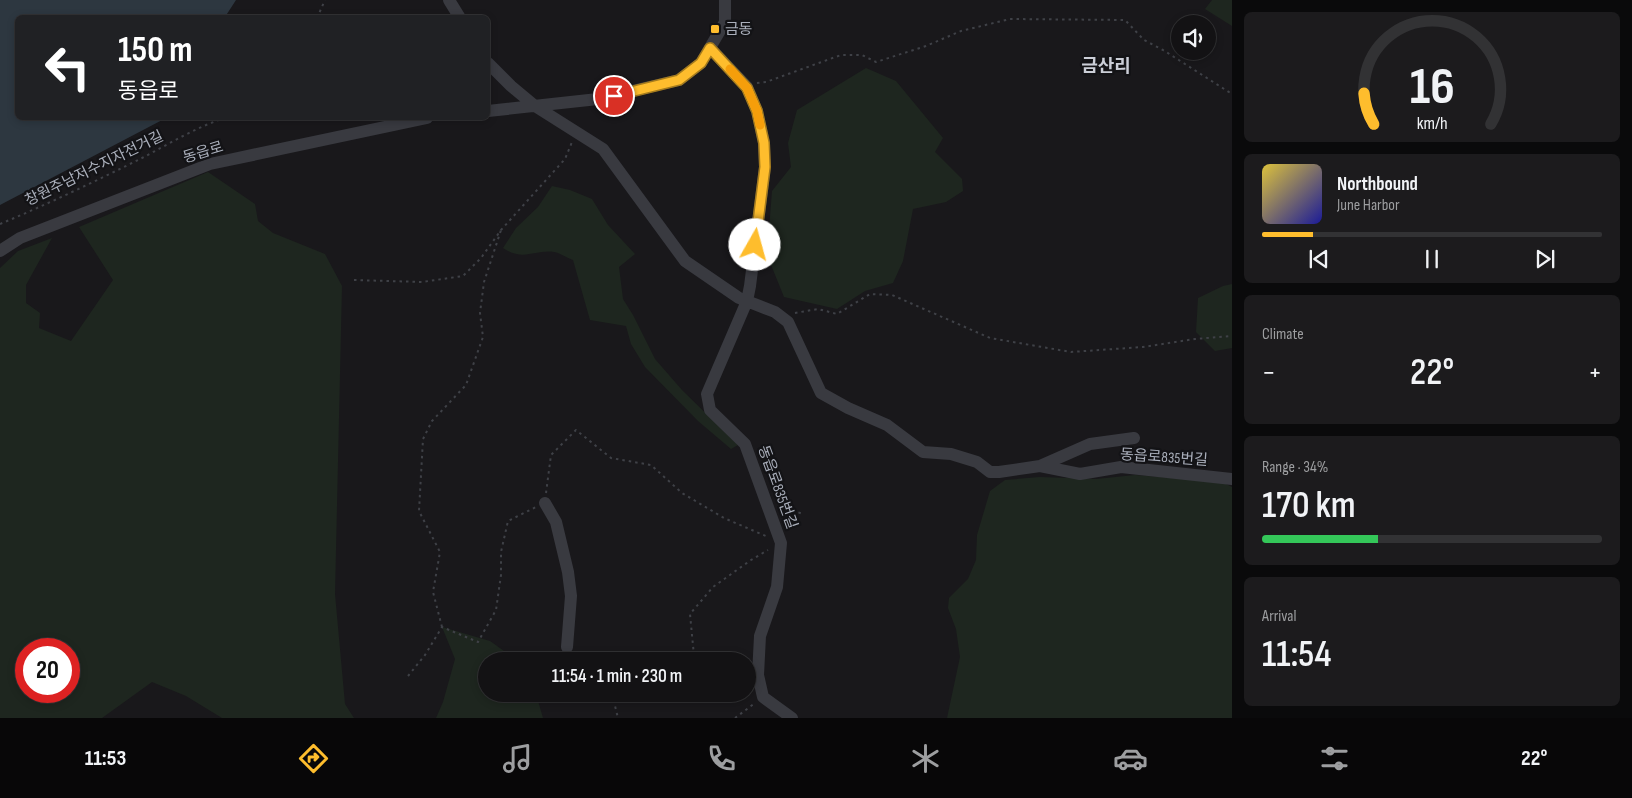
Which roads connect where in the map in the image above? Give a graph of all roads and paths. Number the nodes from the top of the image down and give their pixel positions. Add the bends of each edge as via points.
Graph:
1 (325, 0) edge
2 (449, 0) edge
3 (725, 0) edge
4 (319, 15) edge
5 (458, 15) edge
6 (710, 48) junction
7 (490, 65) edge
8 (742, 83) junction
9 (1232, 94) edge
10 (535, 106) junction
11 (490, 111) edge
12 (219, 120) edge
13 (418, 120) edge
14 (576, 132) junction
15 (0, 224) edge
16 (501, 230) junction
17 (0, 251) edge
18 (354, 280) dead end
19 (747, 301) junction
20 (780, 316) junction
21 (1232, 336) edge
22 (1134, 438) dead end
23 (1040, 466) junction
24 (1232, 479) edge
25 (766, 502) junction
26 (545, 503) dead end
27 (803, 514) dead end
28 (781, 543) junction
29 (442, 628) dead end
30 (567, 647) dead end
31 (694, 652) edge
32 (764, 697) junction
33 (614, 702) edge
34 (618, 718) edge
35 (735, 718) edge
36 (792, 718) edge

1 - 4 path
2 - 5 street
3 - 6 street via 725,22
6 - 8 street, 동읍로835번길
6 - 10 street via 701,63 679,80 598,99
7 - 10 street, 동읍로835번길
8 - 9 path via 766,82 840,55 862,55 876,62 961,31 1010,19 1125,20 1144,40
8 - 19 street, 동읍로835번길 via 757,111 765,167
10 - 11 street
10 - 14 street, 동읍로835번길
12 - 15 path, 창원주남저수지자전거길
13 - 17 street, 동읍로 via 210,164 20,238
14 - 16 path via 565,159
14 - 19 street, 동읍로835번길 via 603,149 685,261
16 - 18 path via 463,276 422,282
16 - 29 path via 484,282 480,313 484,337 466,385 432,421 423,439 419,511 440,552 433,592
19 - 20 street, 동읍로835번길
19 - 25 street, 동읍로835번길 via 707,394 710,410 745,444
20 - 21 path via 818,308 837,314 870,294 892,295 990,338 1071,352
20 - 23 street, 동읍로835번길 via 788,322 821,393 887,425 923,452 950,454 977,462 990,472
22 - 23 street via 1090,444
23 - 24 street, 동읍로835번길 via 1080,474 1121,467
25 - 27 path
25 - 28 street, 동읍로835번길
26 - 30 street via 556,522 568,572 571,596
28 - 31 path via 713,587 690,614
28 - 32 street, 동읍로835번길 via 777,587 760,636 758,676
32 - 35 path
32 - 36 street
33 - 34 path

